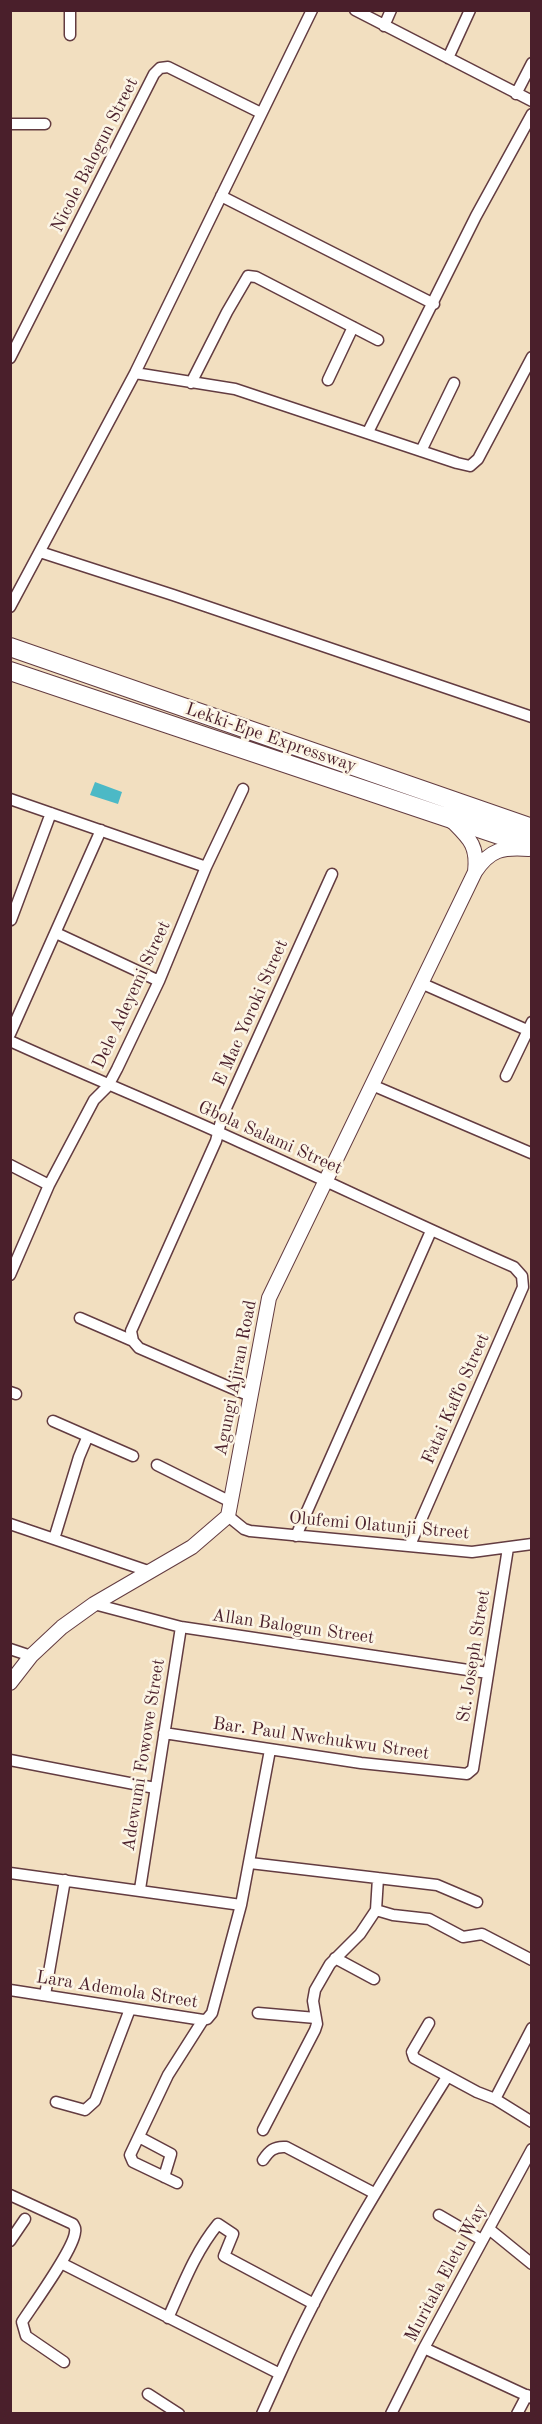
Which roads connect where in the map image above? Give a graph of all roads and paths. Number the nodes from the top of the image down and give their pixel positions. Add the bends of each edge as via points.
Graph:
1 (70, 10) edge
2 (312, 10) edge
3 (355, 10) edge
4 (391, 10) edge
5 (470, 10) edge
6 (384, 26) junction
7 (70, 35) dead end
8 (448, 58) junction
9 (531, 63) edge
10 (516, 94) junction
11 (531, 101) edge
12 (261, 113) junction
13 (531, 114) edge
14 (10, 124) edge
15 (45, 124) dead end
16 (221, 196) junction
17 (434, 304) junction
18 (353, 327) junction
19 (378, 340) dead end
20 (10, 358) edge
21 (530, 364) edge
22 (135, 373) junction
23 (328, 380) dead end
24 (191, 383) junction
25 (454, 383) dead end
26 (368, 432) junction
27 (422, 451) junction
28 (40, 552) junction
29 (11, 607) edge
30 (10, 647) edge
31 (10, 671) edge
32 (531, 717) edge
33 (243, 789) dead end
34 (10, 799) edge
35 (51, 813) junction
36 (451, 820) junction
37 (531, 828) edge
38 (101, 830) junction
39 (531, 847) edge
40 (206, 867) junction
41 (475, 872) junction
42 (332, 874) dead end
43 (11, 920) edge
44 (56, 933) junction
45 (159, 981) junction
46 (423, 984) junction
47 (529, 1026) edge
48 (10, 1034) edge
49 (10, 1041) edge
50 (506, 1076) dead end
51 (372, 1085) junction
52 (108, 1086) junction
53 (218, 1132) junction
54 (531, 1153) edge
55 (10, 1165) edge
56 (327, 1180) junction
57 (49, 1185) junction
58 (431, 1231) junction
59 (514, 1267) joint
60 (10, 1275) edge
61 (80, 1318) dead end
62 (132, 1336) junction
63 (250, 1396) junction
64 (53, 1421) dead end
65 (87, 1438) junction
66 (133, 1456) dead end
67 (157, 1465) dead end
68 (230, 1509) junction
69 (10, 1524) edge
70 (296, 1536) junction
71 (54, 1539) junction
72 (531, 1544) edge
73 (410, 1545) junction
74 (508, 1548) junction
75 (148, 1571) junction
76 (94, 1604) junction
77 (181, 1627) junction
78 (10, 1649) edge
79 (31, 1656) junction
80 (488, 1673) junction
81 (10, 1683) edge
82 (164, 1733) junction
83 (270, 1750) junction
84 (10, 1761) edge
85 (473, 1769) joint
86 (155, 1788) junction
87 (250, 1863) junction
88 (10, 1873) edge
89 (378, 1878) junction
90 (65, 1880) junction
91 (140, 1889) junction
92 (477, 1902) dead end
93 (241, 1905) junction
94 (376, 1910) junction
95 (335, 1958) junction
96 (531, 1960) edge
97 (374, 1979) dead end
98 (10, 1990) edge
99 (45, 1995) junction
100 (129, 2009) junction
101 (258, 2013) dead end
102 (316, 2018) junction
103 (203, 2020) junction
104 (429, 2024) dead end
105 (531, 2028) edge
106 (447, 2077) junction
107 (495, 2098) junction
108 (56, 2102) dead end
109 (531, 2122) edge
110 (263, 2130) dead end
111 (139, 2137) junction
112 (531, 2149) edge
113 (262, 2160) dead end
114 (164, 2177) junction
115 (177, 2183) dead end
116 (375, 2193) junction
117 (10, 2195) edge
118 (439, 2215) dead end
119 (25, 2219) dead end
120 (489, 2229) junction
121 (483, 2240) junction
122 (10, 2241) edge
123 (61, 2264) junction
124 (531, 2264) edge
125 (314, 2304) junction
126 (168, 2318) junction
127 (424, 2348) junction
128 (64, 2362) dead end
129 (280, 2374) junction
130 (148, 2394) dead end
131 (529, 2397) edge
132 (179, 2414) edge
133 (262, 2414) edge
134 (391, 2414) edge
135 (517, 2414) edge

1 - 7 street
2 - 12 street
3 - 6 street
4 - 6 street
5 - 8 street
6 - 8 street
8 - 10 street
9 - 10 street
10 - 11 street
12 - 16 street
12 - 20 street, Nicole Balogun Street via 168,67 160,68
13 - 17 street
14 - 15 street
16 - 17 street
16 - 22 street
17 - 26 street
18 - 19 street
18 - 23 street
18 - 24 street via 248,276
21 - 27 street via 478,459 470,466
22 - 24 street
22 - 28 street
24 - 26 street via 236,389
25 - 27 street
26 - 27 street
28 - 29 street
28 - 32 street
30 - 37 highway, Lekki-Epe Expressway
31 - 36 highway, Lekki-Epe Expressway
33 - 40 street, Dele Adeyemi Street
34 - 35 street
35 - 38 street
35 - 43 street
36 - 39 highway, Lekki-Epe Expressway
36 - 41 street via 469,837 477,857
38 - 40 street
38 - 44 street
39 - 41 street via 492,853
40 - 45 street, Dele Adeyemi Street
41 - 46 street, Agungi Ajiran Road
42 - 53 street, E Mac Yoroki Street
44 - 45 street
44 - 48 street
45 - 52 street, Dele Adeyemi Street
46 - 47 street
46 - 51 street, Agungi Ajiran Road
47 - 50 street
49 - 52 street, Gbola Salami Street
51 - 54 street
51 - 56 street, Agungi Ajiran Road
52 - 53 street, Gbola Salami Street
52 - 57 street, Dele Adeyemi Street via 94,1100
53 - 56 street, Gbola Salami Street
53 - 62 street, E Mac Yoroki Street
55 - 57 street
56 - 58 street, Gbola Salami Street
56 - 63 street, Agungi Ajiran Road via 269,1298
57 - 60 street, Dele Adeyemi Street
58 - 59 street, Gbola Salami Street
58 - 70 street
59 - 73 street, Fatai Kaffo Street via 522,1276 523,1287
61 - 62 street
62 - 63 street via 139,1348
63 - 68 street, Agungi Ajiran Road
64 - 65 street
65 - 66 street
65 - 71 street
67 - 68 street, Olufemi Olatunji Street
68 - 70 street, Olufemi Olatunji Street via 244,1529
68 - 75 street via 192,1547
69 - 71 street
70 - 73 street, Olufemi Olatunji Street
71 - 75 street
72 - 74 street, Olufemi Olatunji Street
73 - 74 street, Olufemi Olatunji Street via 472,1552
74 - 80 street, St. Joseph Street
75 - 76 street
76 - 77 street, Allan Balogun Street
76 - 79 street
77 - 80 street, Allan Balogun Street
77 - 82 street, Adewumi Fowowe Street
78 - 79 street
79 - 81 street
80 - 85 street, St. Joseph Street
82 - 83 street, Bar. Paul Nwchukwu Street
82 - 86 street, Adewumi Fowowe Street
83 - 85 street, Bar. Paul Nwchukwu Street via 459,1774
83 - 87 street, Lara Ademola Street
84 - 86 street
86 - 91 street, Adewumi Fowowe Street
87 - 89 street
87 - 93 street, Lara Ademola Street
88 - 90 street
89 - 92 street via 437,1886
89 - 94 street
90 - 91 street
90 - 99 street
91 - 93 street
93 - 103 street, Lara Ademola Street via 212,2013
94 - 95 street via 360,1934
94 - 96 street via 429,1919 463,1937 482,1934
95 - 97 street
95 - 102 street via 315,1990
98 - 99 street, Lara Ademola Street
99 - 100 street, Lara Ademola Street
100 - 103 street, Lara Ademola Street
100 - 108 street via 95,2101 85,2110
101 - 102 street
102 - 110 street via 315,2030
103 - 111 street via 168,2075
104 - 106 street via 412,2052 414,2058
105 - 107 street
106 - 107 street
106 - 116 street
107 - 109 street
111 - 114 street via 170,2152
111 - 114 street via 130,2159
112 - 120 street, Muritala Eletu Way
113 - 116 street via 278,2146 286,2147
114 - 115 street
116 - 125 street
117 - 123 street via 73,2224 75,2235
118 - 121 street
119 - 122 street
120 - 121 street, Muritala Eletu Way
120 - 124 street
121 - 127 street, Muritala Eletu Way
123 - 126 street
123 - 128 street via 22,2322 22,2329 26,2336
125 - 126 street via 224,2256 233,2234 218,2224 196,2257
125 - 129 street
126 - 129 street
127 - 131 street
127 - 134 street, Muritala Eletu Way
129 - 133 street
130 - 132 street
131 - 135 street

